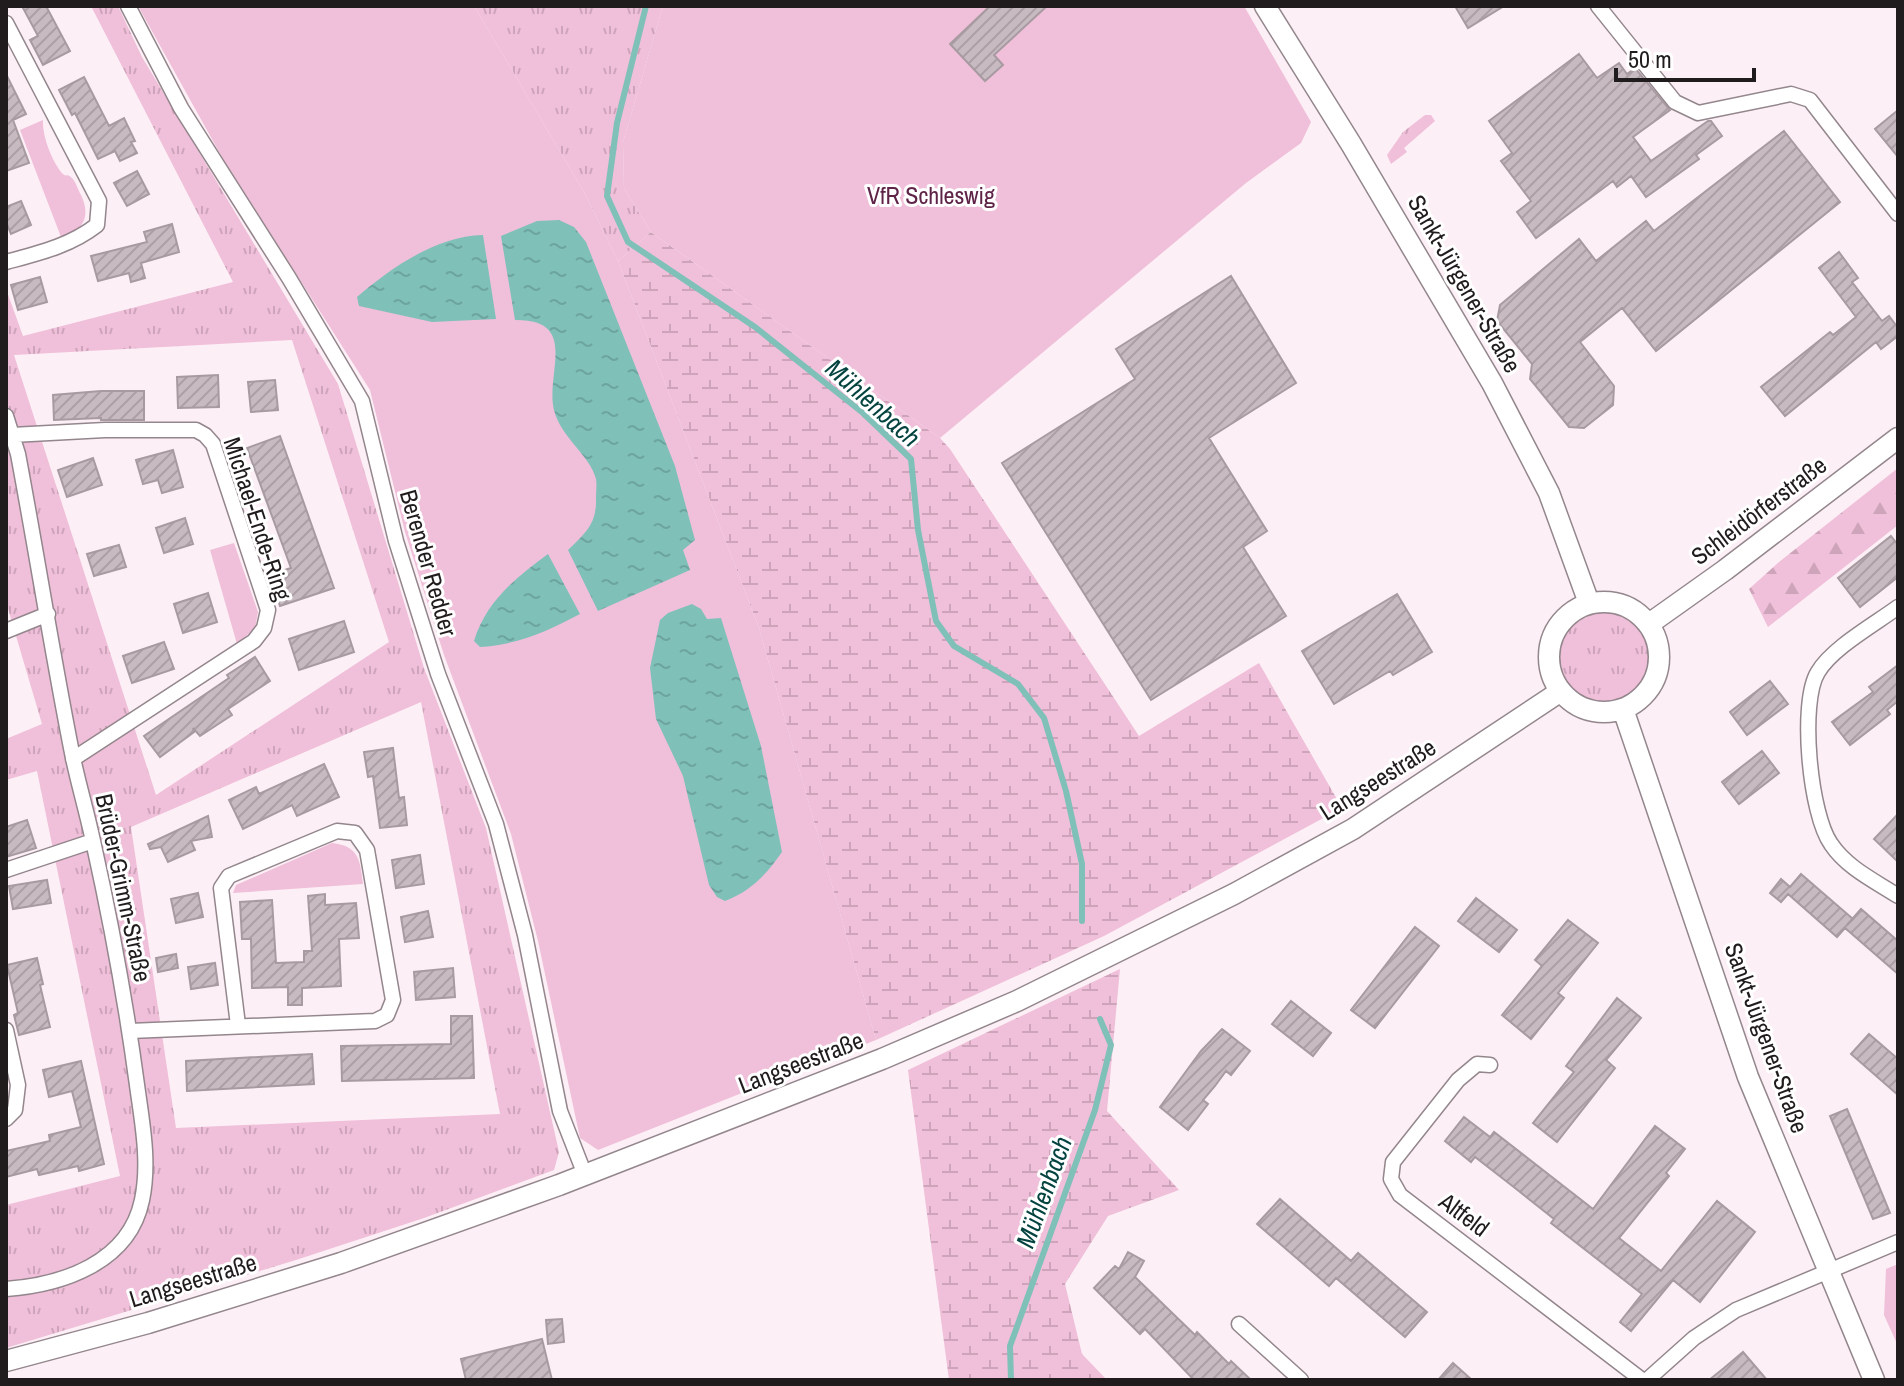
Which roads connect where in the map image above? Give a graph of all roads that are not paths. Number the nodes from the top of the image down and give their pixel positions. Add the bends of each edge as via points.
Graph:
1 (128, 6) edge
2 (1265, 6) edge
3 (1598, 6) edge
4 (6, 23) edge
5 (1898, 214) edge
6 (6, 262) edge
7 (6, 416) edge
8 (12, 435) junction
9 (1898, 438) edge
10 (1589, 603) junction
11 (1898, 607) edge
12 (48, 614) junction
13 (1649, 624) junction
14 (6, 631) edge
15 (1561, 691) junction
16 (1623, 709) junction
17 (73, 759) junction
18 (93, 841) junction
19 (6, 870) edge
20 (1898, 896) edge
21 (238, 1025) junction
22 (6, 1030) edge
23 (130, 1031) junction
24 (1490, 1065) dead end
25 (6, 1119) edge
26 (585, 1175) junction
27 (1898, 1242) edge
28 (1828, 1270) junction
29 (6, 1289) edge
30 (1239, 1324) dead end
31 (6, 1361) edge
32 (1301, 1380) edge
33 (1645, 1380) edge
34 (1874, 1380) edge

1 - 26 street, Berender Redder via 181,108 362,401 396,541 433,659 496,824 525,935 560,1111
2 - 10 street, Sankt-Jürgener-Straße via 1492,383 1549,493
3 - 5 street via 1675,102 1698,113 1791,94 1810,100
4 - 6 street via 99,201 97,225 84,235
7 - 8 street, Brüder-Grimm-Straße
8 - 12 street, Brüder-Grimm-Straße
8 - 17 street, Michael-Ende-Ring via 196,430 205,435 213,444 268,610 254,641
9 - 13 street, Schleidörferstraße
10 - 13 street via 1622,604
10 - 15 street via 1573,611 1551,640 1552,676
11 - 20 street via 1832,656 1809,694 1812,791 1821,824 1849,865
12 - 14 street
12 - 17 street, Brüder-Grimm-Straße
13 - 16 street via 1660,655 1657,672 1639,700
15 - 16 street via 1590,710
15 - 26 street, Langseestraße via 1353,829 1120,952 882,1059
16 - 28 street, Sankt-Jürgener-Straße via 1748,1077
17 - 18 street, Brüder-Grimm-Straße
18 - 19 street
18 - 23 street, Brüder-Grimm-Straße
21 - 21 street via 375,1021 387,1015 393,1000 367,850 355,833 337,831 229,876 221,888
21 - 23 street
22 - 25 street via 18,1085 15,1110
23 - 29 street, Brüder-Grimm-Straße via 145,1151 142,1200 132,1227 97,1264 74,1276
24 - 33 street, Altfeld via 1477,1064 1458,1080 1393,1162 1391,1179 1400,1195
26 - 31 street, Langseestraße via 341,1263
27 - 28 street
28 - 33 street via 1736,1310
28 - 34 street, Sankt-Jürgener-Straße
30 - 32 street

